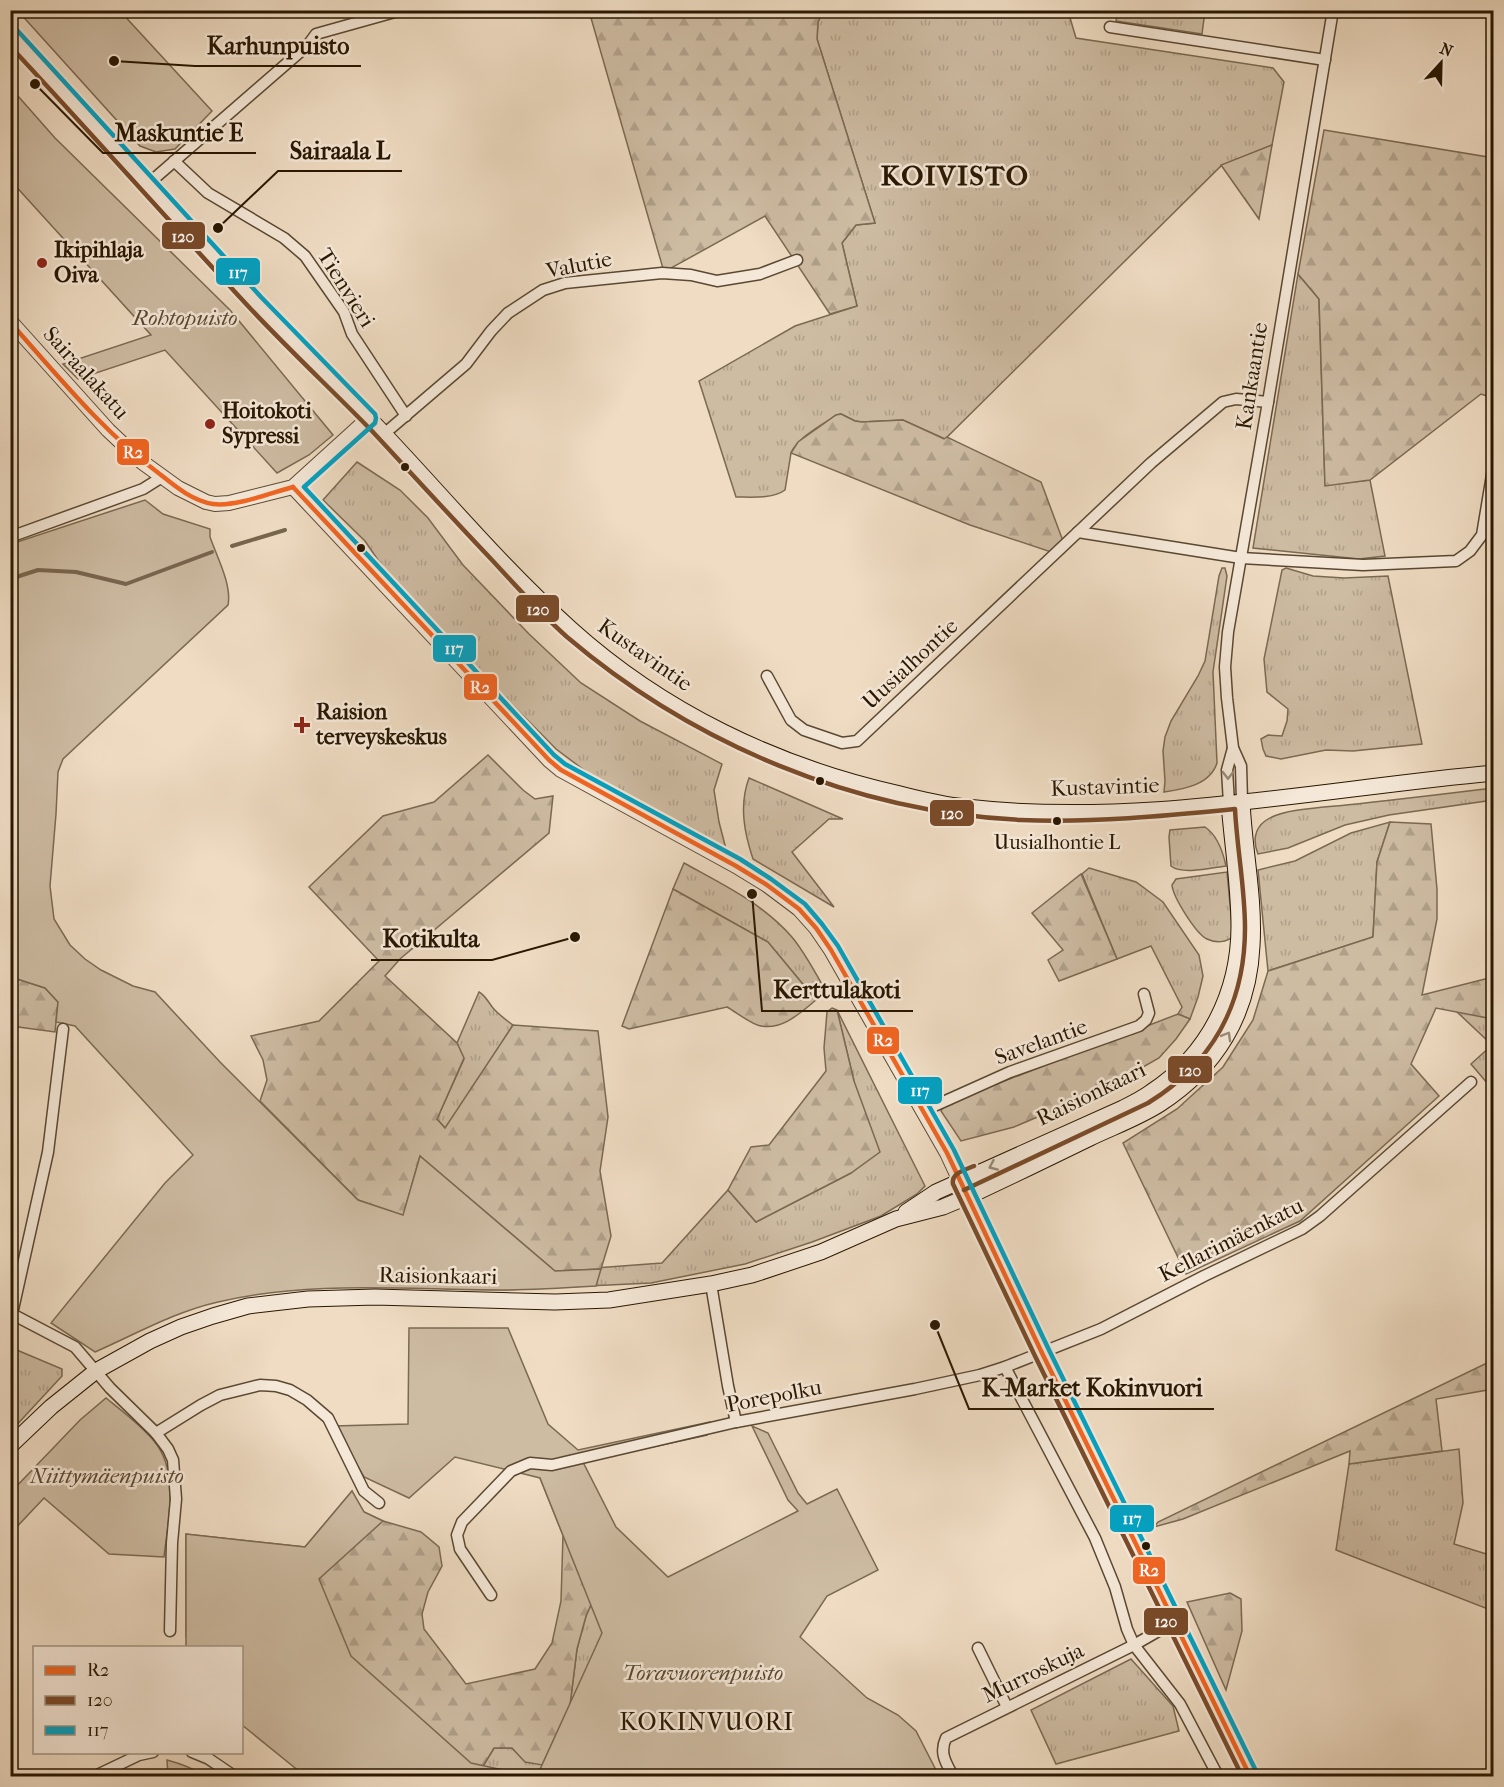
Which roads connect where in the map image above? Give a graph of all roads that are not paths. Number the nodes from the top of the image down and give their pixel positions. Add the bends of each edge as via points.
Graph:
1 (402, 10) edge
2 (1333, 10) edge
3 (1110, 27) dead end
4 (10, 34) edge
5 (1325, 60) junction
6 (174, 161) junction
7 (148, 184) junction
8 (797, 260) dead end
9 (10, 321) edge
10 (1268, 402) junction
11 (406, 416) junction
12 (369, 418) junction
13 (384, 434) junction
14 (1494, 463) edge
15 (162, 477) junction
16 (293, 487) junction
17 (1078, 532) junction
18 (10, 537) edge
19 (1241, 558) junction
20 (767, 676) dead end
21 (1494, 773) edge
22 (1235, 802) junction
23 (1144, 994) dead end
24 (63, 1029) dead end
25 (1471, 1082) dead end
26 (923, 1111) junction
27 (960, 1181) junction
28 (968, 1197) junction
29 (896, 1219) junction
30 (711, 1284) junction
31 (11, 1319) edge
32 (1042, 1353) junction
33 (1005, 1367) junction
34 (96, 1371) junction
35 (736, 1422) junction
36 (156, 1433) junction
37 (10, 1446) edge
38 (379, 1503) dead end
39 (491, 1595) dead end
40 (1174, 1622) junction
41 (170, 1631) dead end
42 (1134, 1645) junction
43 (978, 1648) dead end
44 (1007, 1707) junction
45 (144, 1754) edge
46 (196, 1754) edge
47 (95, 1776) edge
48 (234, 1776) edge
49 (953, 1776) edge
50 (1218, 1776) edge
51 (1250, 1776) edge

1 - 6 street via 316,34
2 - 5 street, Kankaantie
3 - 5 street
4 - 7 main road, Kustavintie
5 - 10 street, Kankaantie
6 - 7 street
6 - 11 street, Tienvieri via 208,193 284,238 305,256 344,312 352,334
7 - 12 main road, Kustavintie
8 - 11 street, Valutie via 760,274 717,281 662,273 565,283 543,290 508,313 466,363
9 - 15 street, Sairaalakatu via 108,430
10 - 17 street, Uusialhontie via 1223,402
10 - 19 street, Kankaantie
11 - 13 street, Valutie
12 - 13 main road, Kustavintie
12 - 16 street, Sairaalakatu
13 - 22 main road, Kustavintie via 571,630 652,691 742,741 822,774 960,807 1084,812
14 - 19 street via 1482,536 1456,561 1363,565
15 - 16 street, Sairaalakatu via 194,497 215,504
15 - 18 street via 143,489
16 - 26 street via 561,770 736,867 799,909 831,950
17 - 19 street
17 - 20 street, Uusialhontie via 857,741 842,743 804,730 790,720
19 - 22 street, Kankaantie via 1225,667 1233,748 1227,770
21 - 22 main road, Kustavintie
22 -> 27 main road, Raisionkaari via 1238,951 1226,1001 1194,1056 1173,1077 1123,1108
28 -> 22 main road, Raisionkaari via 1159,1105 1199,1074 1226,1039 1241,1007 1253,929
23 - 26 street, Savelantie via 1149,1014 1139,1026 1010,1072
24 - 31 street via 48,1152
25 - 32 street, Kellarimäenkatu via 1302,1229 1101,1329
26 - 27 street
27 - 28 main road
27 - 29 main road, Raisionkaari
28 - 29 main road, Raisionkaari
28 - 32 main road
29 - 30 main road, Raisionkaari via 784,1265
30 - 34 main road, Raisionkaari via 609,1300 375,1297 273,1302 181,1328
30 - 35 street
31 - 34 street via 75,1347
32 - 33 street, Kellarimäenkatu
32 - 40 main road
33 - 35 street, Porepolku via 915,1389
33 - 42 street via 1095,1538
34 - 36 street
34 - 37 main road, Raisionkaari
35 - 39 street, Porepolku via 552,1465 530,1463 511,1471 462,1522 457,1535 460,1549
36 - 38 street via 220,1395 260,1385 290,1390 328,1418 364,1491
36 - 41 street via 173,1460 175,1476
40 - 42 street, Murroskuja
40 - 51 main road
42 - 44 street, Murroskuja
42 - 50 street via 1180,1704
43 - 44 street
44 - 49 street, Murroskuja via 946,1738 942,1746 944,1760
45 - 47 street
46 - 48 street

